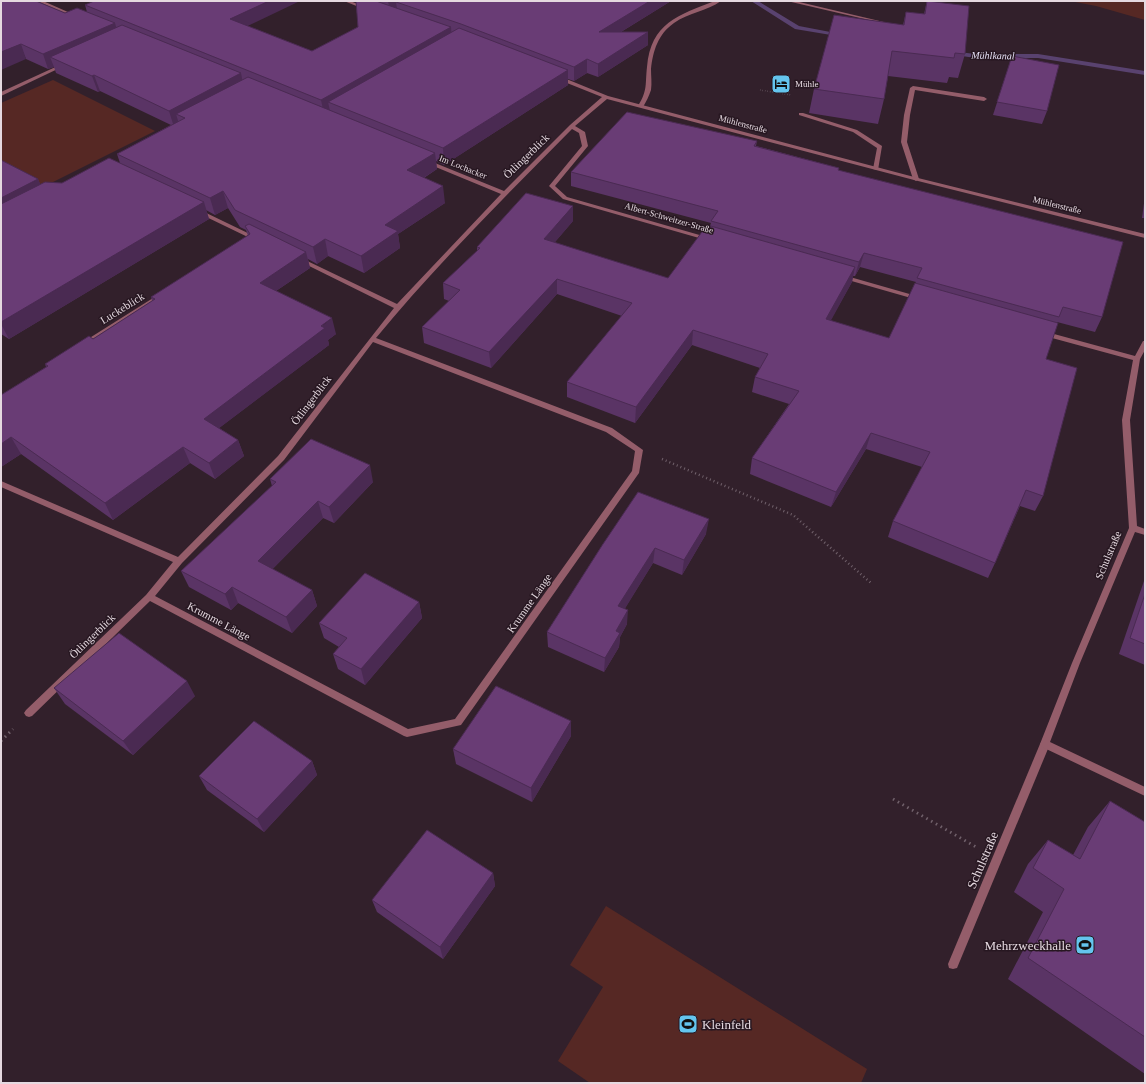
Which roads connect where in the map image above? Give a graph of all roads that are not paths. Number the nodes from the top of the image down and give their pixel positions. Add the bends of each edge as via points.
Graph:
1 (39, 1) edge
2 (346, 1) edge
3 (719, 1) edge
4 (789, 1) edge
5 (375, 11) edge
6 (78, 17) edge
7 (895, 25) edge
8 (70, 63) edge
9 (555, 77) edge
10 (1, 94) edge
11 (606, 97) junction
12 (984, 99) dead end
13 (641, 106) junction
14 (801, 114) dead end
15 (572, 126) junction
16 (425, 160) edge
17 (876, 169) junction
18 (916, 179) junction
19 (505, 193) junction
20 (190, 207) edge
21 (1145, 236) edge
22 (253, 237) junction
23 (260, 240) edge
24 (246, 241) edge
25 (717, 241) edge
26 (294, 257) edge
27 (839, 276) edge
28 (167, 291) edge
29 (923, 299) edge
30 (398, 307) junction
31 (1038, 332) edge
32 (372, 338) junction
33 (1145, 343) edge
34 (74, 350) edge
35 (1137, 360) junction
36 (1, 484) edge
37 (1132, 528) junction
38 (1145, 532) edge
39 (178, 561) junction
40 (149, 597) junction
41 (29, 713) dead end
42 (1045, 744) junction
43 (1145, 792) edge
44 (953, 964) dead end

1 - 6 street
2 - 5 street
3 - 13 street via 679,17 660,33 650,51 649,93
4 - 7 street
8 - 10 street
9 - 11 street, Mühlenstraße
11 - 13 street, Mühlenstraße
11 - 15 street, Ötlingerblick
12 - 18 street via 913,88 904,142
13 - 17 street, Mühlenstraße
14 - 17 street via 855,131 880,146
15 - 19 street, Ötlingerblick
15 - 25 street, Albert-Schweitzer-Straße via 582,132 585,146 552,186 565,198
16 - 19 street, Im Lochacker
17 - 18 street, Mühlenstraße
18 - 21 street, Mühlenstraße
19 - 30 street, Ötlingerblick
20 - 22 street
22 - 23 street
22 - 24 street
26 - 30 street
27 - 29 street
28 - 34 street, Luckeblick
30 - 32 street, Ötlingerblick
31 - 35 street
32 - 39 street, Ötlingerblick via 281,458
32 - 40 street, Krumme Länge via 609,430 639,450 636,471 458,722 407,733
33 - 35 street, Schulstraße
35 - 37 street, Schulstraße via 1126,420
36 - 39 street
37 - 38 street
37 - 42 street, Schulstraße
39 - 40 street, Ötlingerblick
40 - 41 street, Ötlingerblick
42 - 43 street
42 - 44 street, Schulstraße

